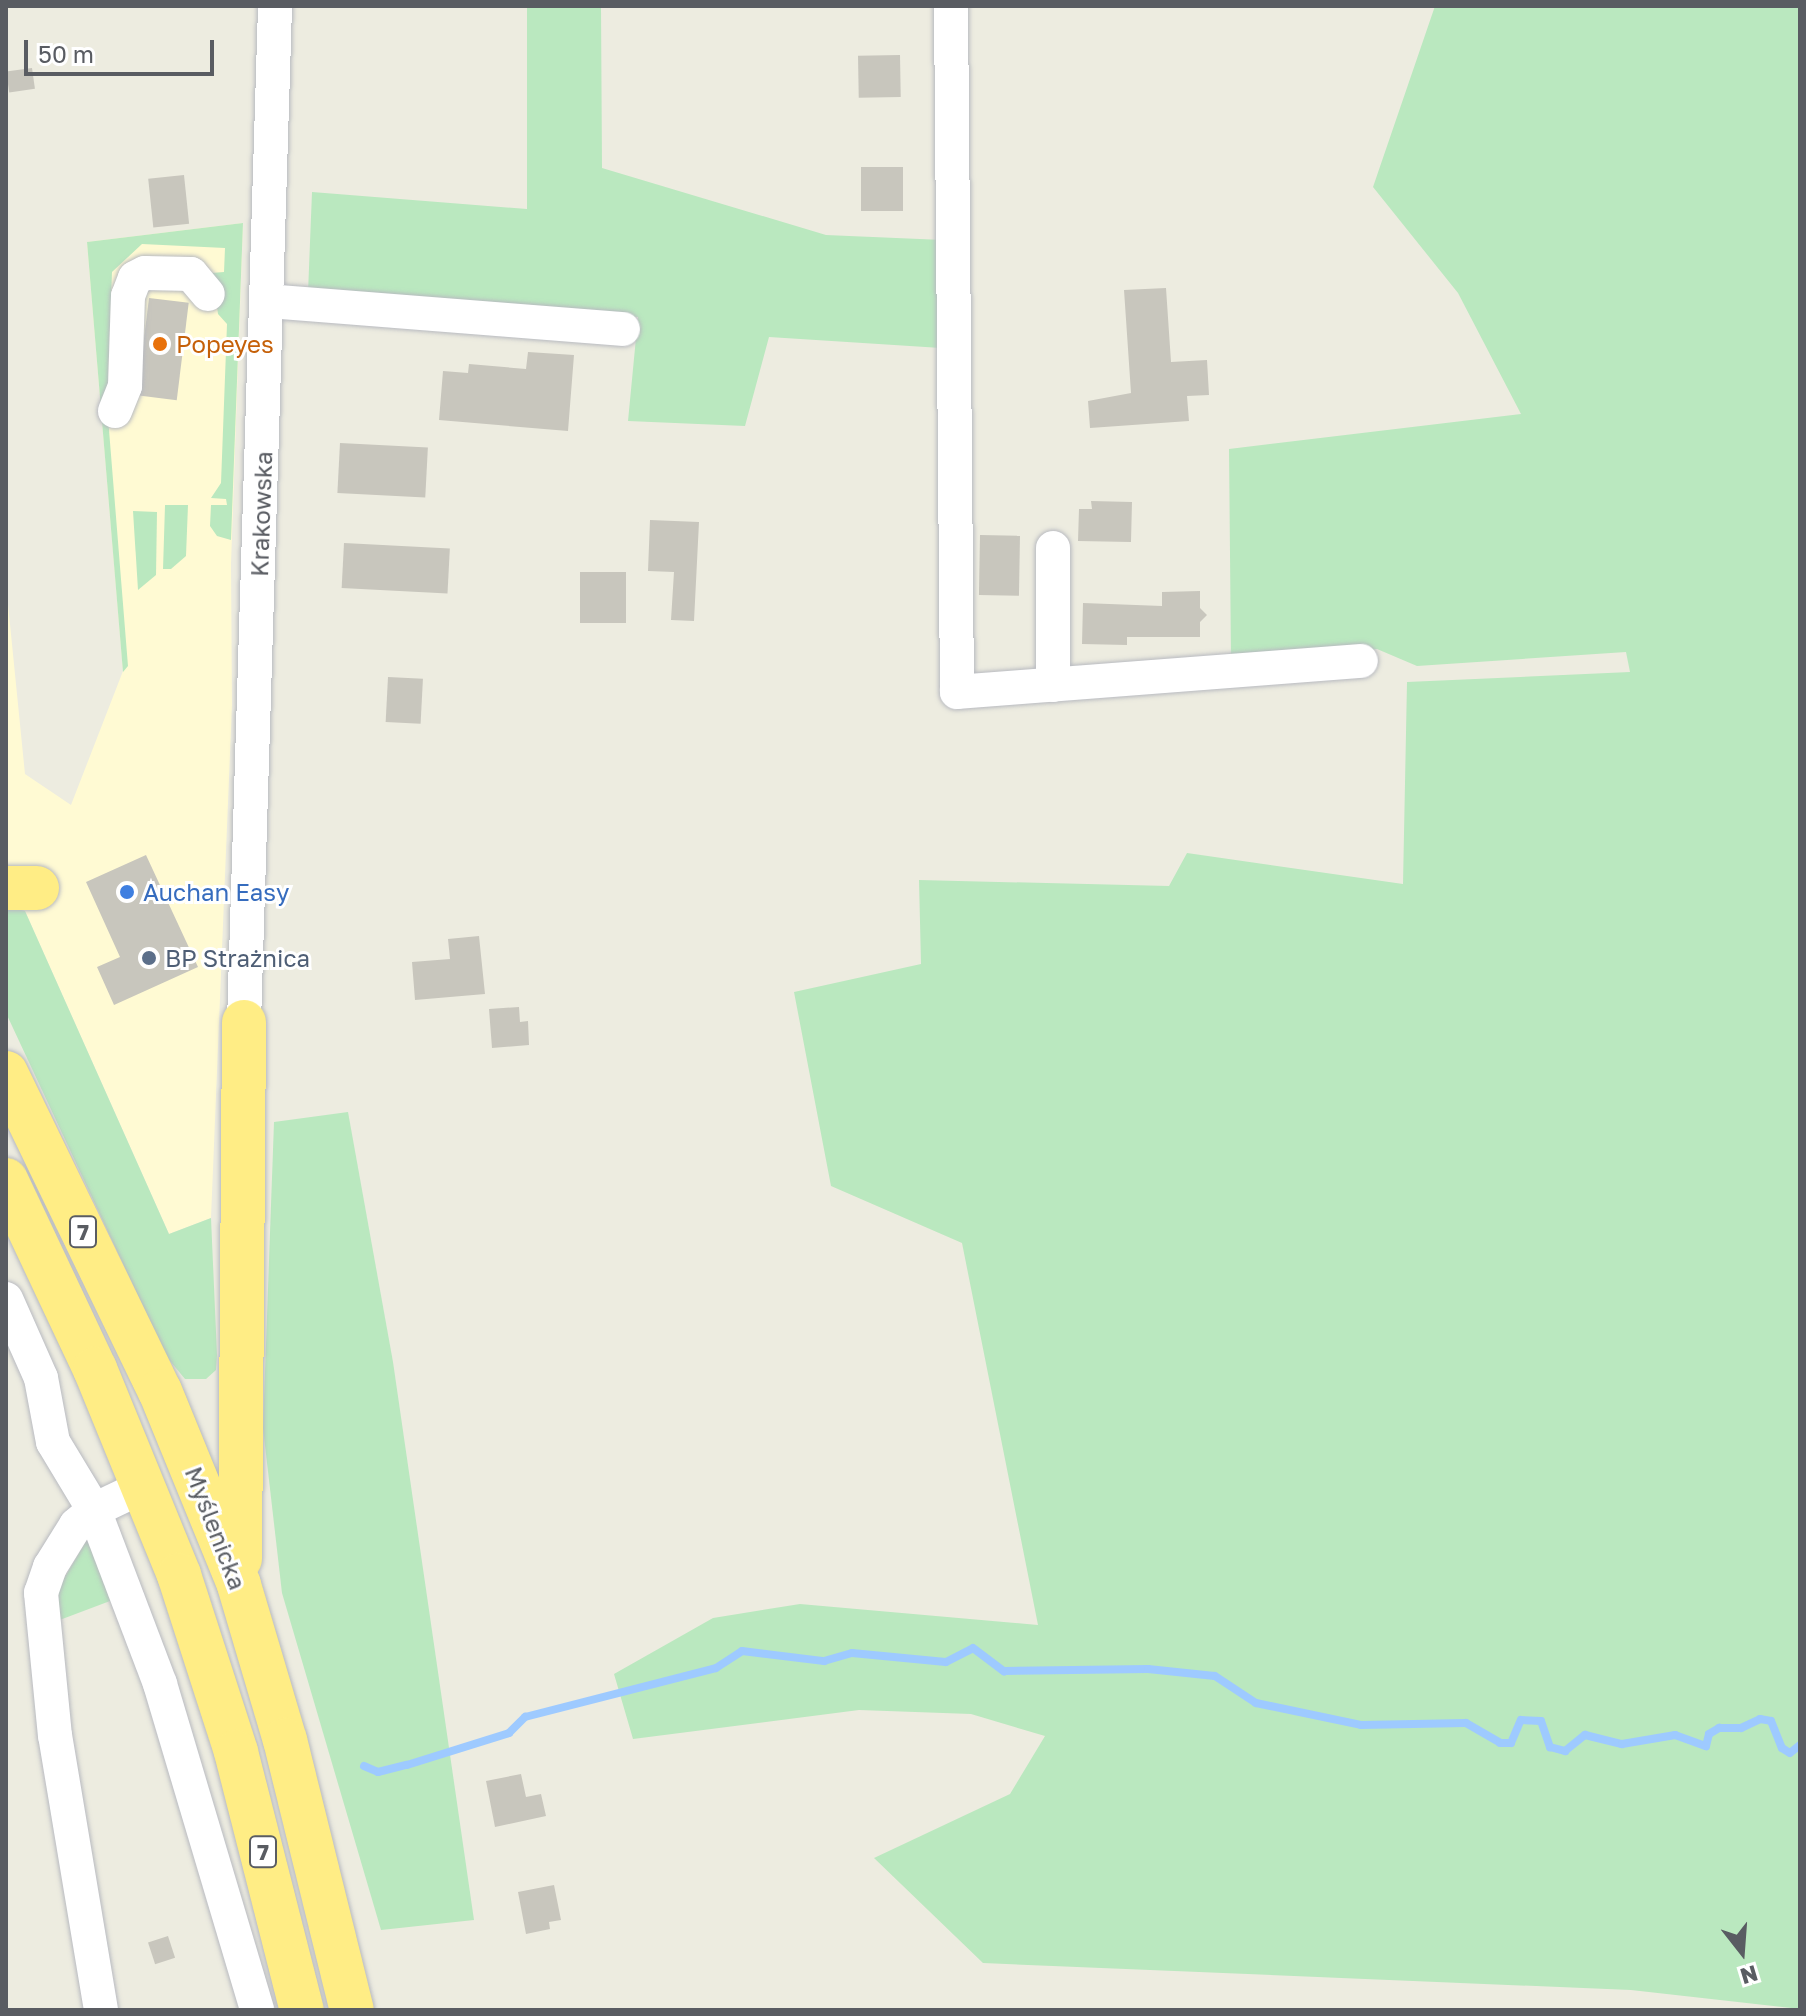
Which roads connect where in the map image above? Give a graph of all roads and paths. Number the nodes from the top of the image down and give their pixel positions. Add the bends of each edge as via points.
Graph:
1 (275, 6) edge
2 (951, 6) edge
3 (208, 294) dead end
4 (267, 301) junction
5 (623, 329) dead end
6 (115, 411) dead end
7 (1053, 548) dead end
8 (1361, 661) dead end
9 (1053, 685) junction
10 (244, 1022) joint
11 (6, 1073) edge
12 (6, 1180) edge
13 (6, 1299) edge
14 (240, 1375) junction
15 (160, 1391) junction
16 (144, 1486) junction
17 (94, 1510) junction
18 (239, 1585) junction
19 (101, 2010) edge
20 (257, 2010) edge
21 (302, 2010) edge
22 (352, 2010) edge

1 - 4 street, Krakowska
2 - 9 street via 957,692
3 - 6 street via 191,274 135,278 128,296 125,386
4 - 5 street
4 - 10 street, Krakowska
7 - 9 street
8 - 9 street
10 - 14 highway
11 - 15 highway, Myślenicka / 7
12 - 16 highway, 7
13 - 17 street via 41,1378 59,1456
14 - 15 highway via 230,1392 214,1403
14 - 18 highway
15 - 18 highway, Myślenicka / 7
16 - 17 street
16 - 21 highway, 7 via 232,1738
17 - 19 street via 76,1525 50,1567 40,1607 55,1736
17 - 20 street via 192,1776
18 - 22 highway, Myślenicka / 7 via 285,1740

